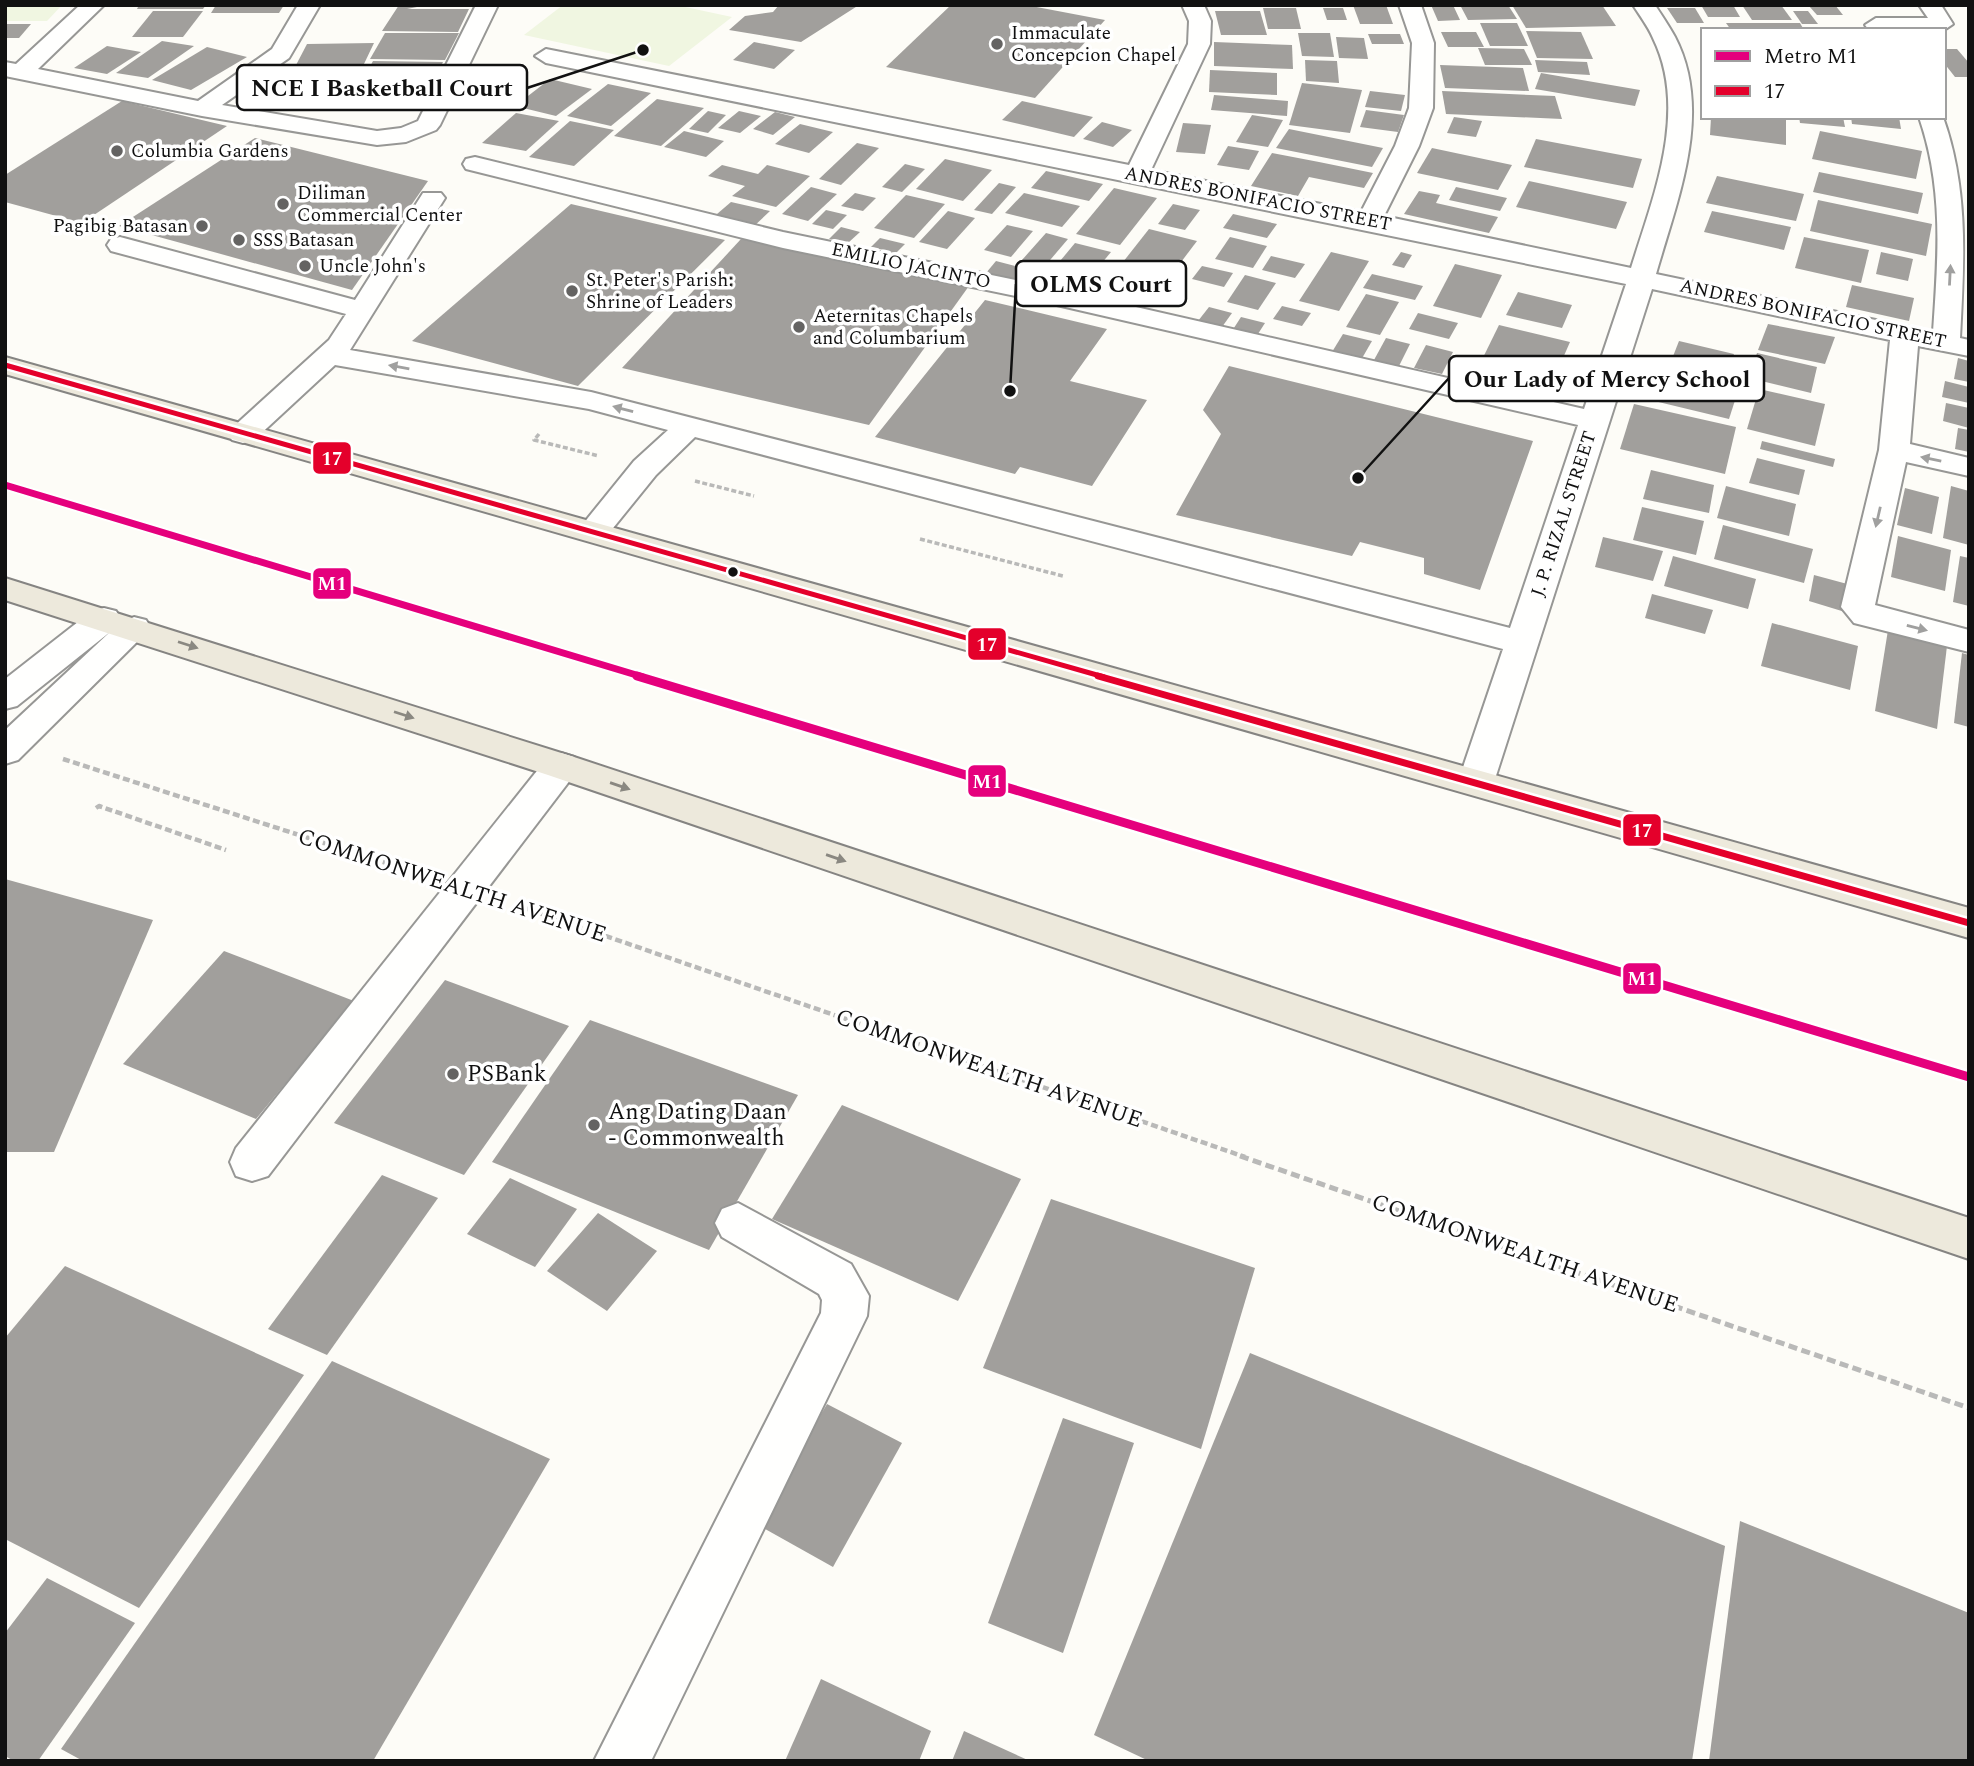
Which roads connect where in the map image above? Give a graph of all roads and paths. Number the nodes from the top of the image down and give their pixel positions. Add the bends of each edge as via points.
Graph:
1 (93, 5) edge
2 (309, 5) edge
3 (488, 5) edge
4 (1193, 5) edge
5 (1410, 5) edge
6 (1644, 5) edge
7 (1930, 5) edge
8 (1873, 22) edge
9 (546, 56) dead end
10 (13, 70) edge
11 (202, 109) junction
12 (1933, 119) edge
13 (1957, 150) edge
14 (475, 164) dead end
15 (1137, 174) junction
16 (432, 198) dead end
17 (1961, 205) edge
18 (1369, 221) junction
19 (120, 245) dead end
20 (1642, 277) junction
21 (362, 310) junction
22 (1905, 334) junction
23 (1957, 345) edge
24 (329, 355) junction
25 (5, 365) edge
26 (1594, 420) junction
27 (689, 426) junction
28 (243, 434) junction
29 (1894, 450) junction
30 (1969, 467) edge
31 (594, 531) junction
32 (920, 539) dead end
33 (1063, 576) dead end
34 (5, 589) edge
35 (119, 624) junction
36 (1969, 641) edge
37 (1522, 643) junction
38 (5, 697) edge
39 (9, 747) edge
40 (561, 766) junction
41 (1476, 782) junction
42 (96, 808) dead end
43 (226, 850) dead end
44 (466, 888) junction
45 (1969, 923) edge
46 (252, 1162) dead end
47 (738, 1223) dead end
48 (1969, 1239) edge
49 (1969, 1408) edge
50 (622, 1761) edge

1 - 10 street
2 - 11 street via 281,53
3 - 11 street via 428,125 405,135 377,138
4 - 15 street via 1199,44
5 - 18 street via 1423,43 1421,108
6 - 20 street, J. P. RIZAL STREET via 1670,52 1679,122 1676,162
7 - 8 street via 1942,24
9 - 15 street, ANDRES BONIFACIO STREET
10 - 11 street
12 - 13 street
13 - 17 street
14 - 26 street, EMILIO JACINTO via 783,240 1035,292
15 - 18 street, ANDRES BONIFACIO STREET
16 - 21 street
23 -> 17 street
18 - 20 street, ANDRES BONIFACIO STREET
19 - 21 street
20 - 22 street, ANDRES BONIFACIO STREET
20 - 26 street, J. P. RIZAL STREET
21 - 24 street
22 - 23 street, ANDRES BONIFACIO STREET
22 - 29 street
27 -> 24 street via 591,401
24 - 28 street
25 - 28 main road
26 - 37 street, J. P. RIZAL STREET
27 - 31 street via 645,468
27 - 37 street
28 - 31 main road
30 -> 29 street
29 -> 36 street via 1858,607 1866,615
31 - 41 main road
32 - 33 path
34 - 35 main road
35 - 38 street
35 - 39 street
35 -> 40 main road
37 - 41 street, J. P. RIZAL STREET
39 - 44 path, COMMONWEALTH AVENUE
40 - 44 street
40 -> 48 main road
41 - 45 main road
42 - 43 path
44 - 46 street
44 - 49 path, COMMONWEALTH AVENUE
47 - 50 street via 835,1279 846,1296 844,1315

